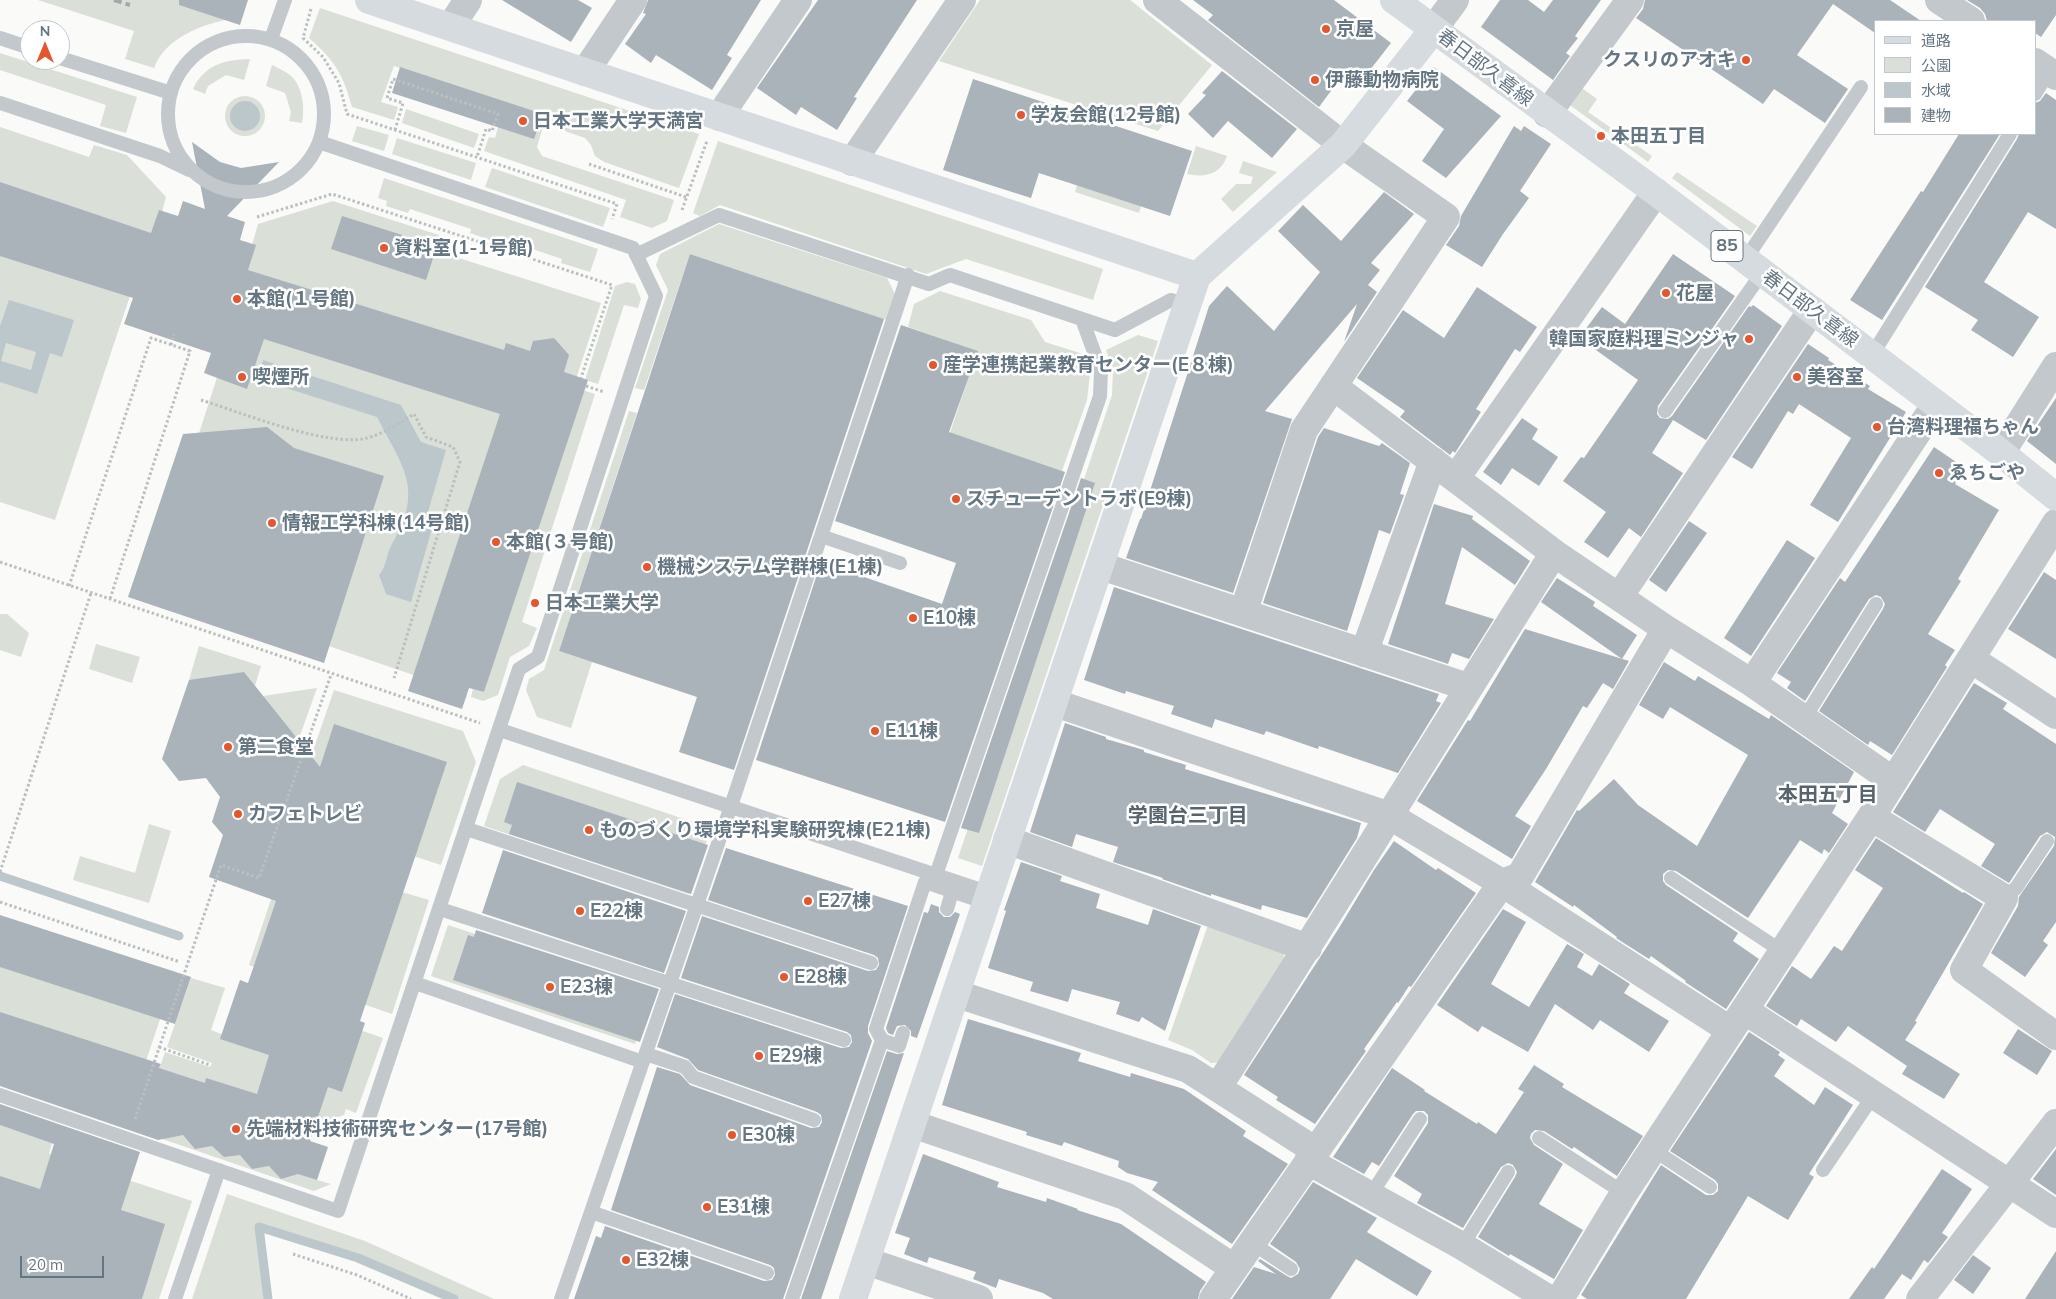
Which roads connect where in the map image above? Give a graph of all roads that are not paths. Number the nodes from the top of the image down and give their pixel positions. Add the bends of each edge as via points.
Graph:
1 (285, 0) edge
2 (369, 0) edge
3 (468, 0) edge
4 (633, 0) edge
5 (798, 0) edge
6 (962, 0) edge
7 (1157, 0) edge
8 (1394, 0) edge
9 (1455, 0) edge
10 (1630, 0) edge
11 (1939, 0) edge
12 (1969, 20) edge
13 (451, 26) junction
14 (1433, 30) junction
15 (0, 38) edge
16 (271, 40) junction
17 (20, 45) edge
18 (70, 61) edge
19 (585, 72) junction
20 (1861, 87) dead end
21 (170, 93) junction
22 (0, 103) edge
23 (1547, 114) junction
24 (719, 117) junction
25 (2009, 135) edge
26 (319, 142) junction
27 (1343, 145) junction
28 (852, 162) junction
29 (199, 175) junction
30 (1656, 192) junction
31 (636, 255) junction
32 (1754, 267) junction
33 (908, 275) junction
34 (1197, 276) junction
35 (1188, 305) junction
36 (1812, 310) junction
37 (1082, 319) junction
38 (1872, 355) junction
39 (2056, 366) edge
40 (1333, 386) junction
41 (1936, 404) junction
42 (1665, 411) dead end
43 (2001, 453) junction
44 (1432, 461) junction
45 (1456, 478) junction
46 (2056, 497) edge
47 (2056, 523) edge
48 (821, 536) junction
49 (1554, 552) junction
50 (900, 563) dead end
51 (1101, 566) junction
52 (1619, 597) junction
53 (1876, 604) dead end
54 (1242, 613) junction
55 (1666, 629) junction
56 (1364, 653) junction
57 (1971, 659) junction
58 (1752, 684) junction
59 (1468, 687) junction
60 (1055, 703) junction
61 (2056, 715) edge
62 (1804, 719) junction
63 (500, 730) junction
64 (1892, 780) junction
65 (731, 806) junction
66 (1390, 816) junction
67 (1870, 817) junction
68 (466, 829) junction
69 (1008, 840) junction
70 (2046, 842) dead end
71 (936, 876) junction
72 (1671, 878) dead end
73 (1502, 883) junction
74 (952, 892) junction
75 (988, 898) junction
76 (2004, 898) junction
77 (697, 905) junction
78 (440, 909) junction
79 (946, 910) dead end
80 (1308, 948) junction
81 (1783, 952) junction
82 (871, 963) dead end
83 (415, 983) junction
84 (670, 984) junction
85 (957, 994) junction
86 (1738, 1020) junction
87 (903, 1034) dead end
88 (2056, 1036) edge
89 (844, 1040) dead end
90 (882, 1040) junction
91 (644, 1058) junction
92 (1218, 1087) junction
93 (0, 1095) edge
94 (1873, 1096) junction
95 (1420, 1119) dead end
96 (814, 1120) dead end
97 (2056, 1123) edge
98 (912, 1124) junction
99 (1539, 1138) dead end
100 (1652, 1150) junction
101 (1312, 1156) junction
102 (219, 1170) junction
103 (1823, 1170) dead end
104 (1508, 1172) dead end
105 (2010, 1184) junction
106 (1710, 1187) dead end
107 (1624, 1193) junction
108 (1370, 1196) junction
109 (592, 1212) junction
110 (2056, 1214) edge
111 (1252, 1243) junction
112 (1462, 1246) junction
113 (866, 1261) junction
114 (1234, 1268) junction
115 (1291, 1269) dead end
116 (768, 1272) dead end
117 (175, 1299) edge
118 (561, 1299) edge
119 (792, 1299) edge
120 (853, 1299) edge
121 (979, 1299) edge
122 (1213, 1299) edge
123 (1549, 1299) edge
124 (1560, 1299) edge
125 (1920, 1299) edge

1 - 16 lane
2 - 13 street
3 - 13 street
4 - 19 street
5 - 24 street
6 - 28 street
7 - 27 street
8 - 14 street, 春日部久喜線 / 85
9 - 14 street
10 - 23 street
11 - 12 street
13 - 19 street
14 - 23 street, 春日部久喜線 / 85
14 - 27 street
15 - 17 lane
16 - 21 lane via 246,36 229,38 198,52 181,70
16 - 26 lane via 294,52 311,70 322,93 325,118
18 - 21 lane
19 - 24 street
20 - 32 lane
21 - 29 lane via 168,119 174,145 188,167
22 - 29 lane via 160,156
23 - 30 street, 春日部久喜線 / 85
24 - 28 street
25 - 38 lane
26 - 29 lane via 306,165 286,182 261,191 234,191 209,183
26 - 31 lane via 633,248
27 - 34 street
27 - 40 street via 1446,217
28 - 34 street
30 - 32 street, 春日部久喜線 / 85
30 - 45 street
31 - 33 lane via 719,215
31 - 63 lane via 656,296 538,657 519,669
32 - 36 street, 春日部久喜線 / 85
32 - 42 lane
33 - 37 lane via 929,284 950,275
33 - 48 lane
34 - 35 street
35 - 37 lane via 1171,300 1115,330
35 - 51 street
36 - 38 street, 春日部久喜線 / 85
36 - 52 street
37 - 71 lane via 1101,371 1100,396
38 - 41 street, 春日部久喜線 / 85
39 - 43 street
40 - 44 street
40 - 54 street via 1304,430
41 - 43 street, 春日部久喜線 / 85
41 - 58 street
43 - 46 street, 春日部久喜線 / 85
44 - 45 street
44 - 56 street
45 - 49 street
47 - 57 street
48 - 50 lane
48 - 65 lane
49 - 52 street
49 - 59 street
51 - 54 street
51 - 60 street
52 - 55 street
53 - 62 lane
54 - 56 street
55 - 58 street
55 - 73 street via 1520,876
56 - 59 street
57 - 61 street
57 - 64 street
58 - 62 street
59 - 66 street
60 - 66 street
60 - 69 street
62 - 64 street
63 - 65 lane
63 - 68 lane
64 - 67 street
65 - 71 lane
65 - 77 lane
66 - 73 street
66 - 80 street
67 - 76 street
67 - 81 street
68 - 77 lane
68 - 78 lane
69 - 75 street
69 - 80 street
70 - 76 lane via 2016,888
71 - 75 lane
72 - 81 lane
73 - 86 street
73 - 101 street
74 - 75 lane
74 - 79 lane
74 - 90 lane via 925,882 876,1029
75 - 85 street
76 - 88 street via 1964,970
77 - 82 lane
77 - 84 lane
78 - 83 lane
78 - 84 lane
80 - 92 street
81 - 86 street
83 - 91 lane
83 - 102 lane via 338,1212
84 - 89 lane
84 - 91 lane
85 - 92 street via 1188,1069
85 - 98 street
86 - 94 street
86 - 100 street
87 - 90 lane via 899,1046
90 - 119 lane
91 - 96 lane via 685,1066 693,1077
91 - 109 lane
92 - 101 street
93 - 102 lane
94 - 103 lane
94 - 105 street
95 - 108 lane
97 - 105 street
98 - 113 street
98 - 114 street via 1125,1196
99 - 107 lane
100 - 106 lane
100 - 107 street
101 - 108 street
101 - 111 street
102 - 117 lane
104 - 112 lane
105 - 110 street
105 - 125 street
107 - 124 street
108 - 112 street
109 - 116 lane
109 - 118 lane
111 - 114 street
111 - 115 lane
112 - 123 street
113 - 120 street
113 - 121 street
114 - 122 street

